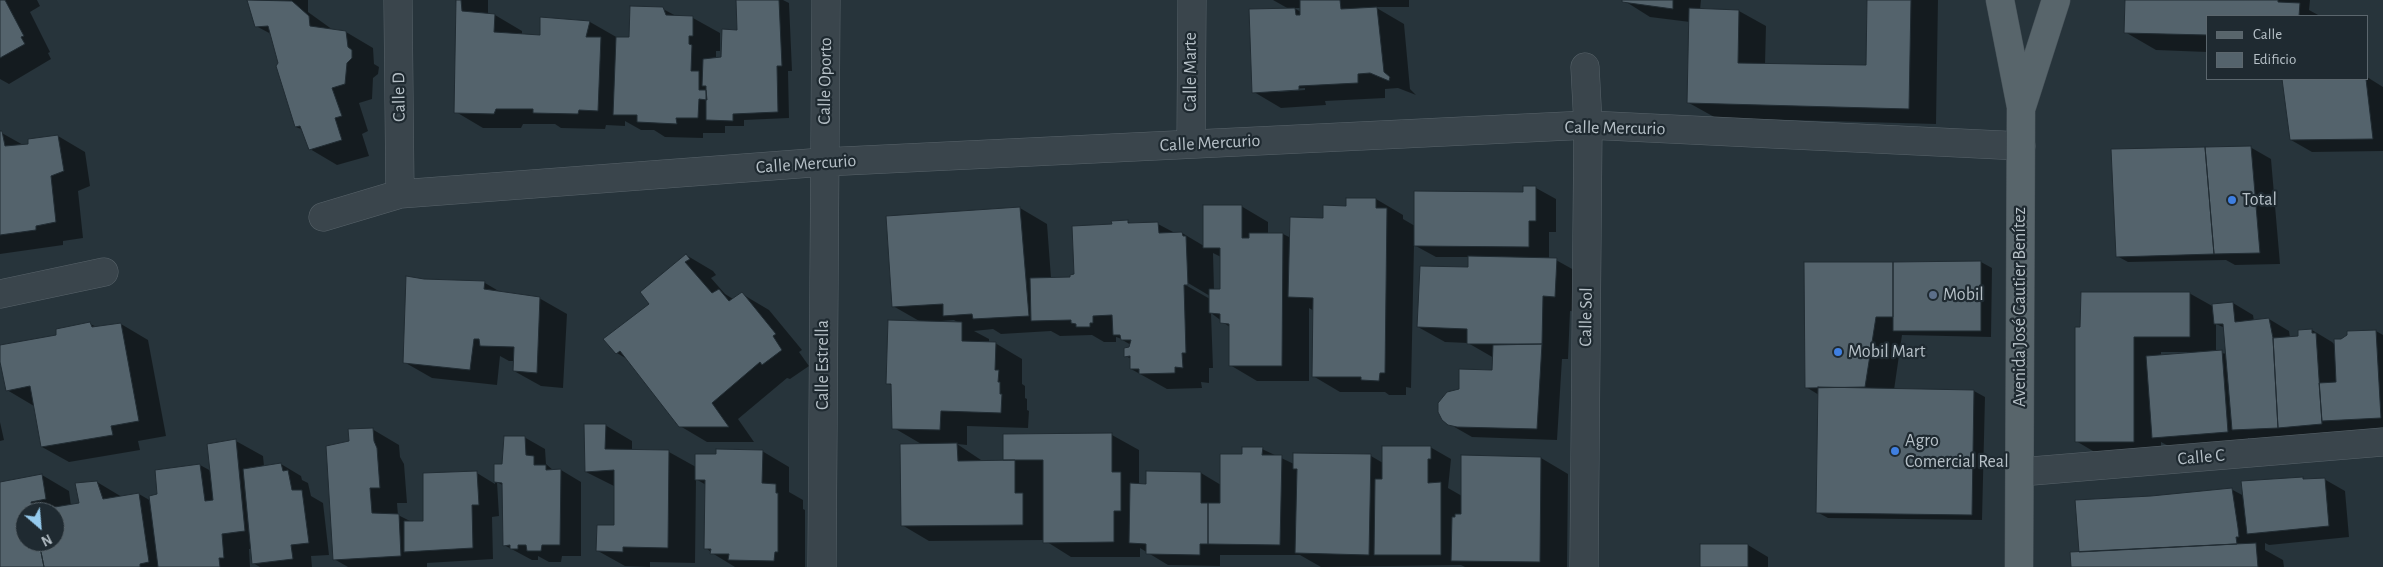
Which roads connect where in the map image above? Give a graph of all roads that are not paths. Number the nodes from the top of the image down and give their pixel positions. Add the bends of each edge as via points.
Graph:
1 (398, 0) edge
2 (826, 0) edge
3 (1192, 0) edge
4 (2000, 0) edge
5 (2056, 0) edge
6 (1585, 67) dead end
7 (2021, 107) junction
8 (1588, 125) junction
9 (1191, 144) junction
10 (2021, 146) junction
11 (824, 162) junction
12 (400, 194) junction
13 (323, 217) dead end
14 (104, 272) dead end
15 (0, 294) edge
16 (2383, 442) edge
17 (2020, 472) junction
18 (822, 567) edge
19 (1584, 567) edge
20 (2019, 567) edge

1 - 12 street, Calle D
2 - 11 street, Calle Oporto
3 - 9 street, Calle Marte
4 - 7 main road, Avenida José Gautier Benítez
5 - 7 main road, Avenida José Gautier Benítez
6 - 8 street, Calle Sol
7 - 10 main road, Avenida José Gautier Benítez
8 - 9 street, Calle Mercurio
8 - 10 street, Calle Mercurio
8 - 19 street, Calle Sol
9 - 11 street, Calle Mercurio
10 - 17 main road, Avenida José Gautier Benítez
11 - 12 street, Calle Mercurio
11 - 18 street, Calle Estrella
12 - 13 street, Calle Mercurio
14 - 15 street
16 - 17 street, Calle C
17 - 20 main road, Avenida José Gautier Benítez

